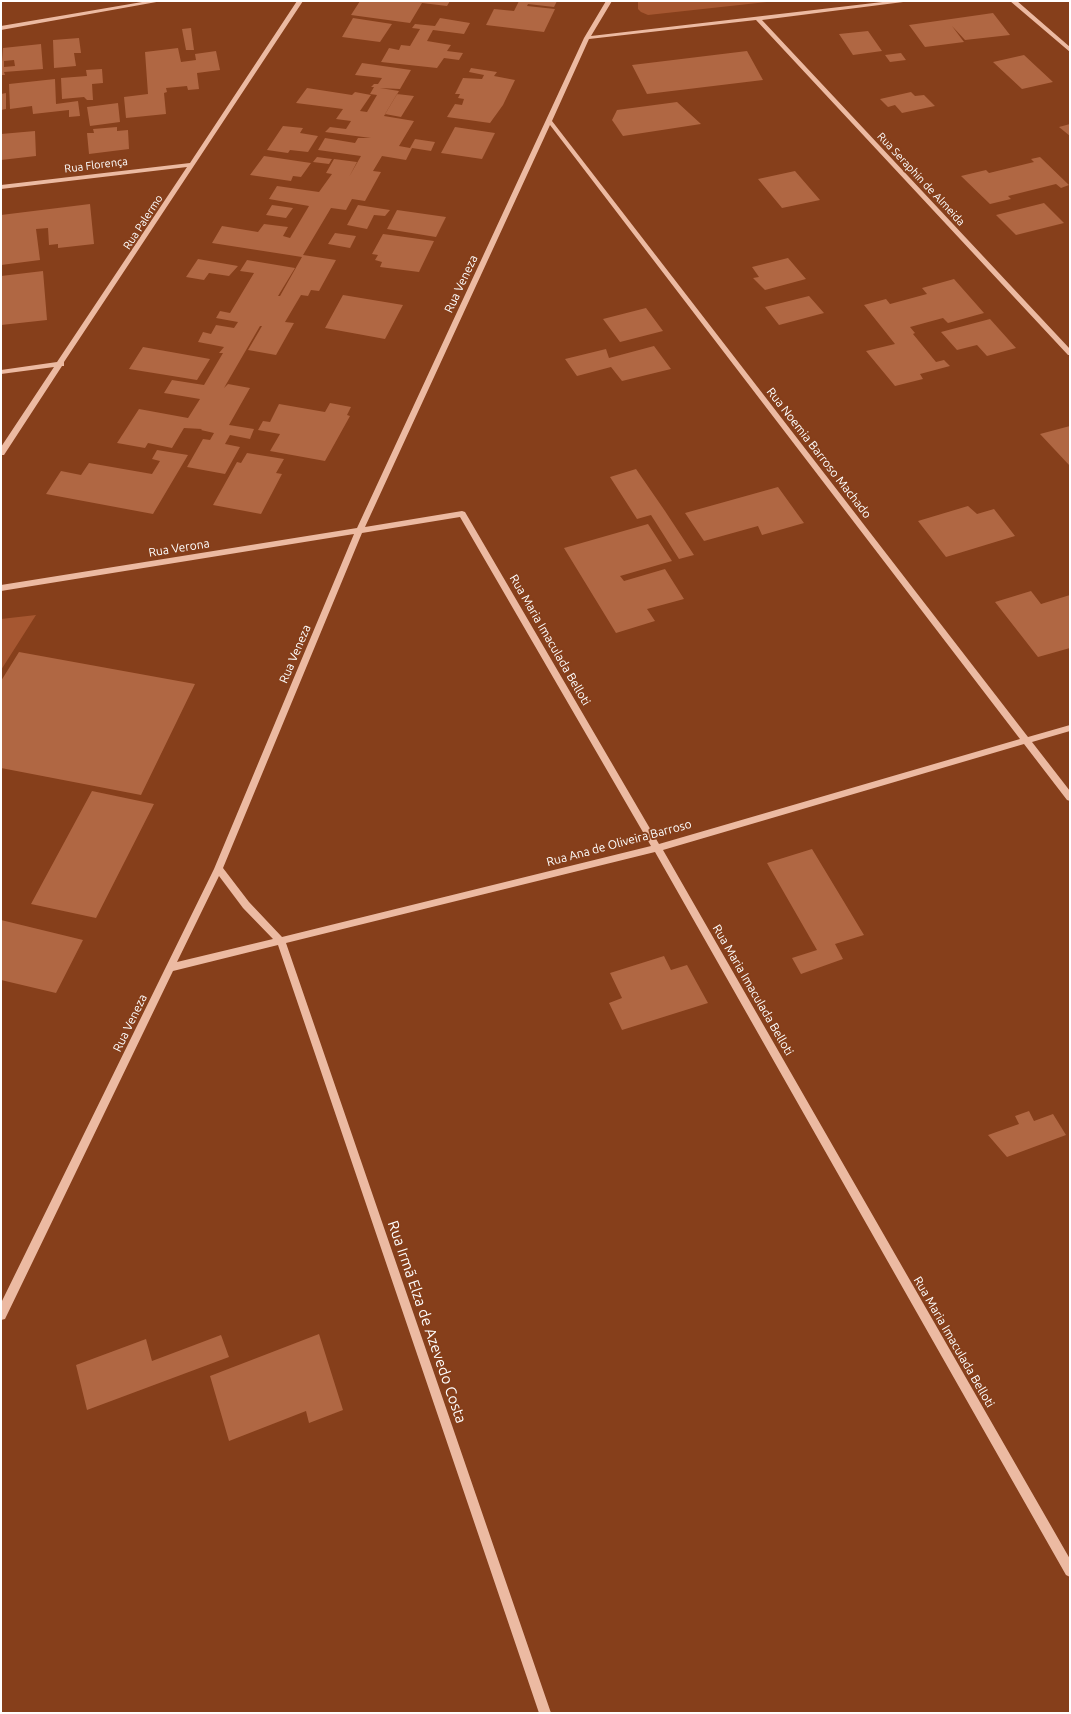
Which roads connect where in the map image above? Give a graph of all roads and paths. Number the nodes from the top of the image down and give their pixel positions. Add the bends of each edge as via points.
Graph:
1 (159, 1) edge
2 (300, 1) edge
3 (609, 1) edge
4 (908, 1) edge
5 (1013, 1) edge
6 (895, 2) edge
7 (758, 19) junction
8 (1, 28) edge
9 (587, 38) junction
10 (1070, 50) edge
11 (550, 122) junction
12 (193, 164) junction
13 (1, 187) edge
14 (1070, 353) edge
15 (62, 364) junction
16 (1, 372) edge
17 (1, 453) edge
18 (360, 529) junction
19 (1, 588) edge
20 (1070, 728) edge
21 (1025, 741) junction
22 (1070, 798) edge
23 (657, 848) junction
24 (218, 869) junction
25 (281, 941) junction
26 (170, 968) junction
27 (1, 1315) edge
28 (1070, 1571) edge
29 (545, 1713) edge

1 - 8 street
2 - 12 street, Rua Palermo
3 - 9 street, Rua Veneza
4 - 6 street
5 - 10 street
6 - 7 street
7 - 9 street
7 - 14 street, Rua Seraphin de Almeida
9 - 11 street, Rua Veneza
11 - 18 street, Rua Veneza
11 - 21 street, Rua Noemia Barroso Machado
12 - 13 street, Rua Florença
12 - 15 street, Rua Palermo
15 - 16 street
15 - 17 street, Rua Palermo
18 - 19 street, Rua Verona
18 - 23 street, Rua Maria Imaculada Belloti via 462,514
18 - 24 street, Rua Veneza
20 - 21 street, Rua Ana de Oliveira Barroso
21 - 22 street, Rua Noemia Barroso Machado
21 - 23 street, Rua Ana de Oliveira Barroso
23 - 25 street, Rua Ana de Oliveira Barroso
23 - 28 street, Rua Maria Imaculada Belloti
24 - 25 street via 246,905
24 - 26 street, Rua Veneza
25 - 26 street, Rua Ana de Oliveira Barroso
25 - 29 street, Rua Irmã Elza de Azevedo Costa
26 - 27 street, Rua Veneza

